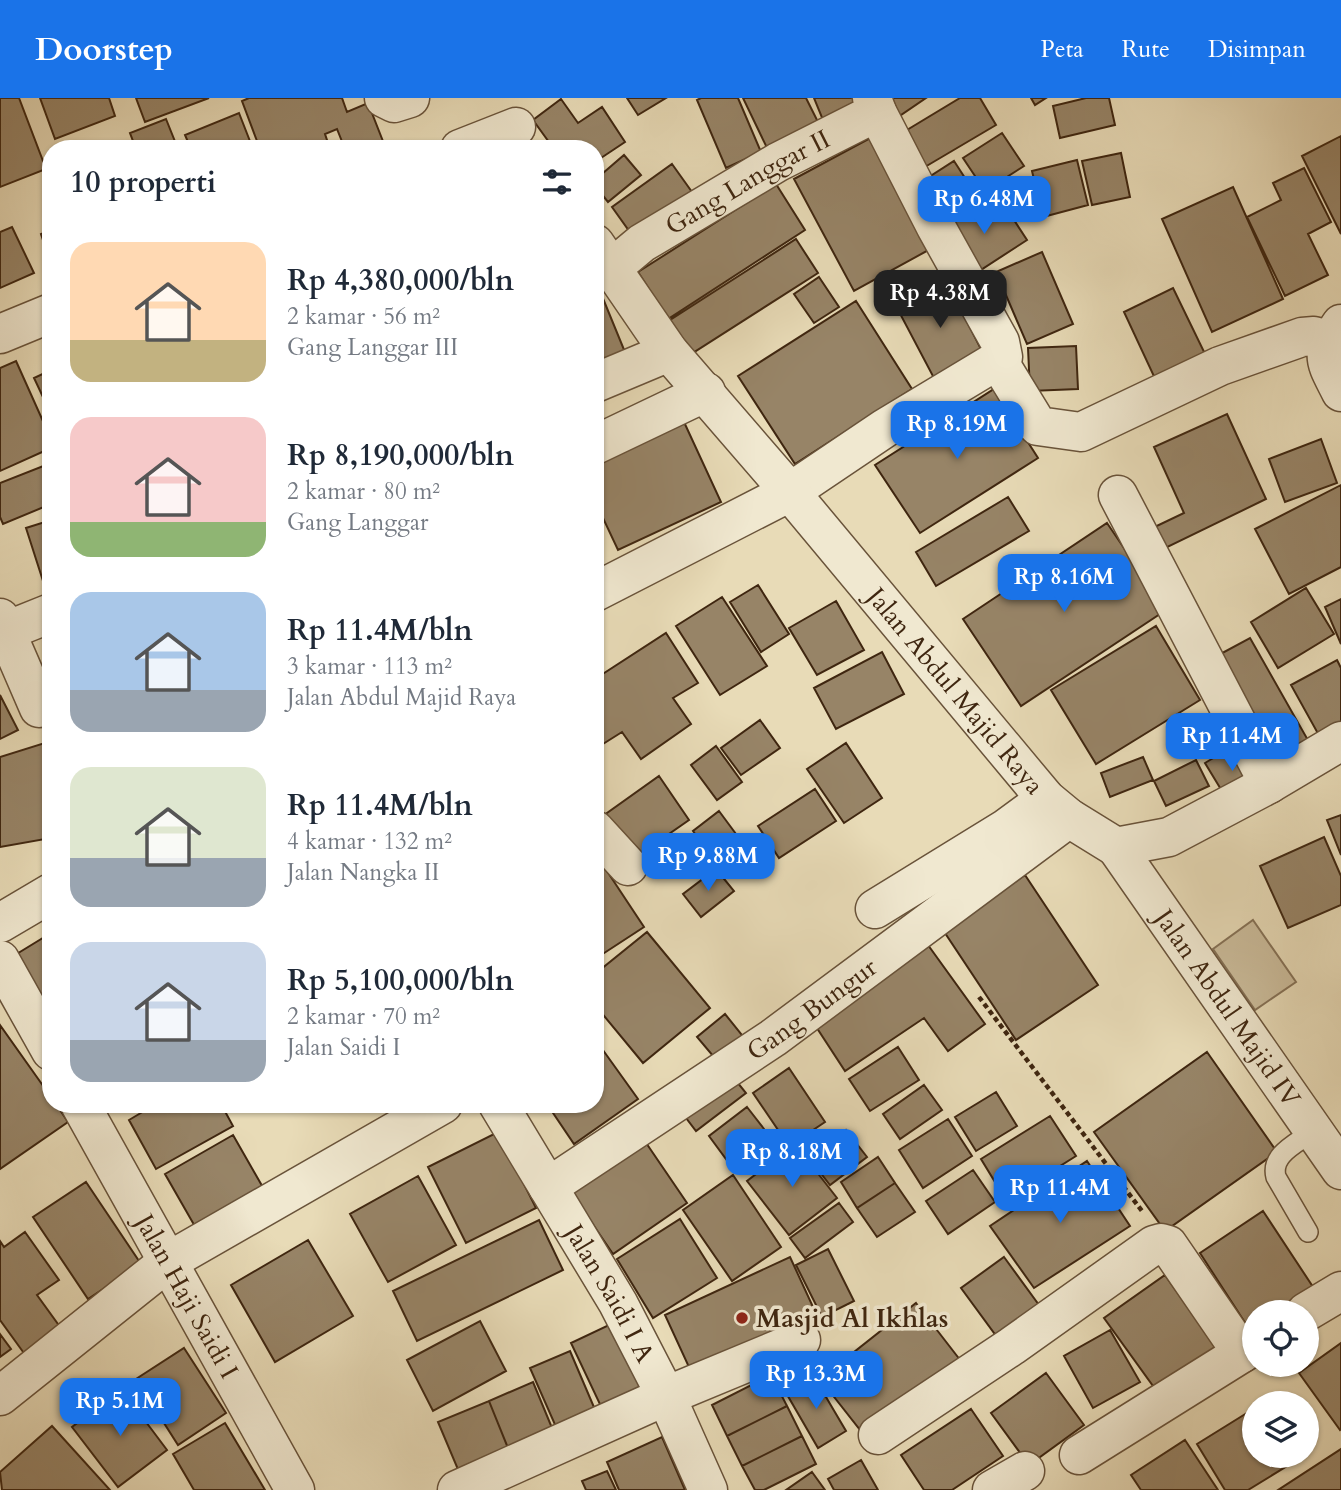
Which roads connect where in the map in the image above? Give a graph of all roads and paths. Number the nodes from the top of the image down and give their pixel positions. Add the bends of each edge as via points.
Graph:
1 (384, 98) edge
2 (410, 98) edge
3 (875, 105) edge
4 (515, 125) edge
5 (481, 140) edge
6 (604, 256) edge
7 (604, 257) edge
8 (42, 317) edge
9 (1335, 332) edge
10 (0, 334) edge
11 (669, 352) junction
12 (997, 363) junction
13 (604, 379) edge
14 (706, 392) junction
15 (1341, 392) edge
16 (604, 441) edge
17 (790, 492) junction
18 (1118, 495) dead end
19 (604, 588) edge
20 (42, 614) edge
21 (3, 625) edge
22 (42, 707) edge
23 (1341, 741) edge
24 (1269, 784) junction
25 (1057, 809) junction
26 (604, 840) edge
27 (1116, 847) junction
28 (628, 866) dead end
29 (42, 898) edge
30 (875, 909) dead end
31 (0, 923) edge
32 (0, 960) edge
33 (979, 997) dead end
34 (42, 1035) edge
35 (85, 1113) edge
36 (427, 1113) edge
37 (503, 1113) edge
38 (1313, 1131) junction
39 (1341, 1170) edge
40 (548, 1187) junction
41 (1308, 1232) dead end
42 (1168, 1245) junction
43 (169, 1261) junction
44 (1341, 1290) edge
45 (1319, 1304) edge
46 (801, 1340) dead end
47 (1242, 1341) edge
48 (1242, 1353) edge
49 (0, 1396) edge
50 (666, 1396) junction
51 (878, 1435) dead end
52 (1079, 1455) dead end
53 (290, 1488) edge
54 (457, 1490) edge
55 (708, 1490) edge

1 - 2 street via 394,103
3 - 6 street, Gang Langgar II via 642,243
3 - 12 street via 1000,342 1003,354
4 - 5 street
7 - 11 street, Jalan Abdul Majid Raya
8 - 10 street
9 - 12 street via 1302,337 1220,366 1081,432 1038,426
9 - 15 street via 1325,361
11 - 13 street
11 - 14 street, Jalan Abdul Majid Raya
12 - 17 street via 885,428
14 - 16 street
14 - 17 street, Jalan Abdul Majid Raya
17 - 19 street
17 - 25 street, Jalan Abdul Majid Raya
18 - 24 street
20 - 21 street
21 - 22 street
23 - 24 street
24 - 27 street via 1169,838
25 - 27 street, Jalan Abdul Majid Raya
25 - 30 street via 1005,829
25 - 40 street, Gang Bungur via 773,1038
26 - 28 street
27 - 38 street, Jalan Abdul Majid IV
29 - 31 street
32 - 34 street
33 - 42 path
35 - 43 street, Jalan Haji Saidi I
36 - 43 street
37 - 40 street, Jalan Saidi I A
38 - 39 street, Jalan Abdul Majid IV
38 - 41 lane via 1279,1157 1274,1168
40 - 50 street, Jalan Saidi I A via 618,1303
42 - 47 street
42 - 51 street via 1154,1245
43 - 49 street
43 - 53 street, Jalan Haji Saidi I
44 - 45 street
46 - 50 street
48 - 52 street
50 - 54 street
50 - 55 street, Jalan Saidi I A

